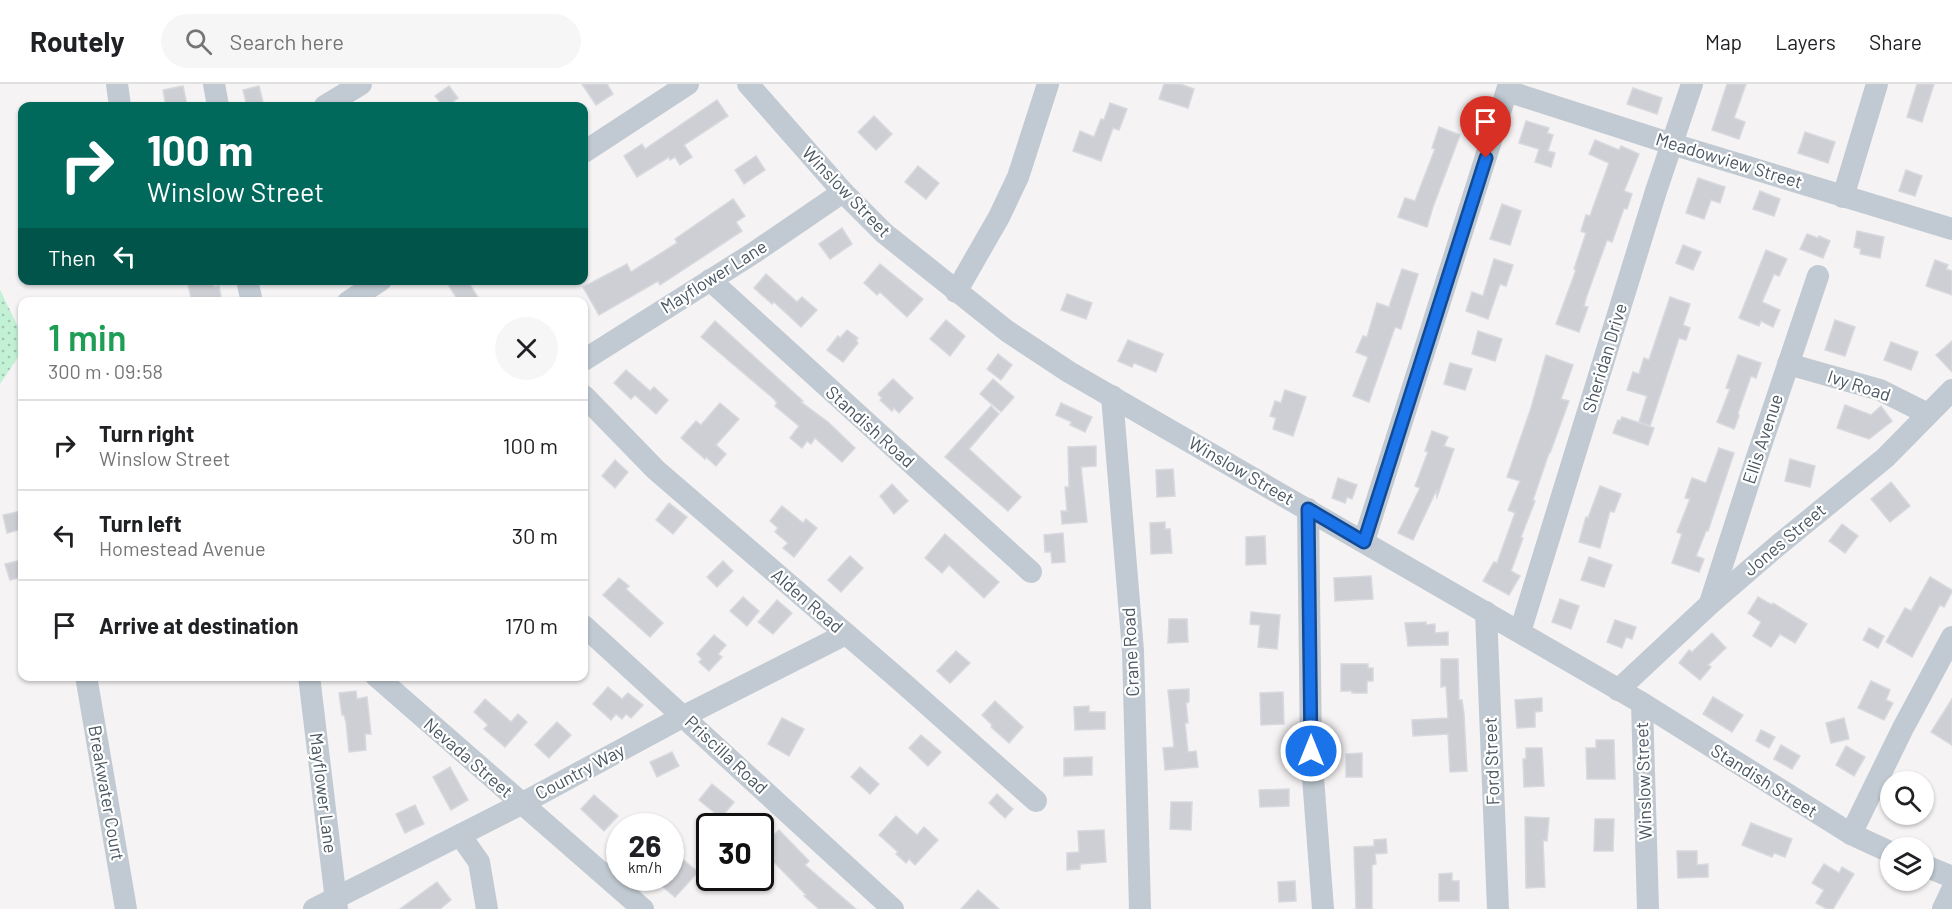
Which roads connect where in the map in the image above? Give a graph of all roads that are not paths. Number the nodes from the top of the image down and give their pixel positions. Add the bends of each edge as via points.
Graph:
1 (117, 84) edge
2 (214, 84) edge
3 (361, 84) edge
4 (688, 84) edge
5 (748, 84) edge
6 (1048, 84) edge
7 (1692, 84) edge
8 (1876, 84) edge
9 (1508, 87) edge
10 (119, 102) edge
11 (217, 102) edge
12 (332, 102) edge
13 (1672, 144) junction
14 (588, 149) edge
15 (843, 192) junction
16 (1843, 197) junction
17 (1952, 230) edge
18 (1818, 276) dead end
19 (710, 280) junction
20 (374, 285) edge
21 (956, 292) junction
22 (356, 297) edge
23 (588, 357) edge
24 (1788, 364) junction
25 (1952, 390) edge
26 (1112, 396) junction
27 (588, 400) edge
28 (1928, 414) junction
29 (1308, 509) junction
30 (1364, 542) junction
31 (1031, 572) dead end
32 (1710, 604) junction
33 (1486, 612) junction
34 (588, 630) edge
35 (1520, 632) junction
36 (846, 634) junction
37 (1952, 637) edge
38 (87, 681) edge
39 (310, 681) edge
40 (382, 681) edge
41 (1618, 690) junction
42 (1642, 703) junction
43 (684, 716) junction
44 (1036, 801) dead end
45 (520, 804) junction
46 (460, 834) junction
47 (1851, 834) junction
48 (1880, 847) edge
49 (1934, 870) edge
50 (1952, 877) edge
51 (1952, 890) edge
52 (337, 903) edge
53 (126, 909) edge
54 (314, 909) edge
55 (487, 909) edge
56 (643, 909) edge
57 (893, 909) edge
58 (1140, 909) edge
59 (1323, 909) edge
60 (1498, 909) edge
61 (1648, 909) edge
62 (1943, 909) edge

1 - 10 street
2 - 11 street
3 - 12 street
4 - 14 street
5 - 15 street, Winslow Street
6 - 21 street via 1018,177
7 - 13 street, Sheridan Drive
8 - 16 street
9 - 13 street, Meadowview Street
9 - 30 street
13 - 16 street, Meadowview Street
13 - 35 street, Sheridan Drive
15 - 19 street, Mayflower Lane
15 - 21 street, Winslow Street via 884,233
16 - 17 street, Meadowview Street
18 - 24 street, Ellis Avenue
19 - 23 street, Mayflower Lane
19 - 31 street, Standish Road
20 - 22 street
21 - 26 street, Winslow Street via 1007,331
24 - 28 street, Ivy Road via 1880,390
24 - 32 street, Ellis Avenue
25 - 28 street, Jones Street
26 - 29 street, Winslow Street
26 - 58 street, Crane Road via 1133,651
27 - 36 street, Alden Road via 656,471
28 - 32 street, Jones Street via 1885,458
29 - 30 street, Winslow Street
29 - 59 street via 1311,751
30 - 33 street, Winslow Street
32 - 41 street, Jones Street
33 - 35 street, Winslow Street
33 - 60 street, Ford Street
34 - 43 street, Priscilla Road
35 - 41 street, Winslow Street
36 - 43 street, Country Way
36 - 44 street, Alden Road
37 - 47 street
38 - 53 street, Breakwater Court
39 - 52 street, Mayflower Lane
40 - 45 street, Nevada Street
41 - 42 street, Winslow Street
42 - 47 street, Standish Street
42 - 61 street, Winslow Street
43 - 45 street, Country Way
43 - 57 street, Priscilla Road
45 - 46 street, Country Way
45 - 56 street, Nevada Street
46 - 52 street, Country Way
46 - 55 street via 479,861
47 - 48 street, Standish Street
49 - 50 street
51 - 62 street
52 - 54 street, Country Way

